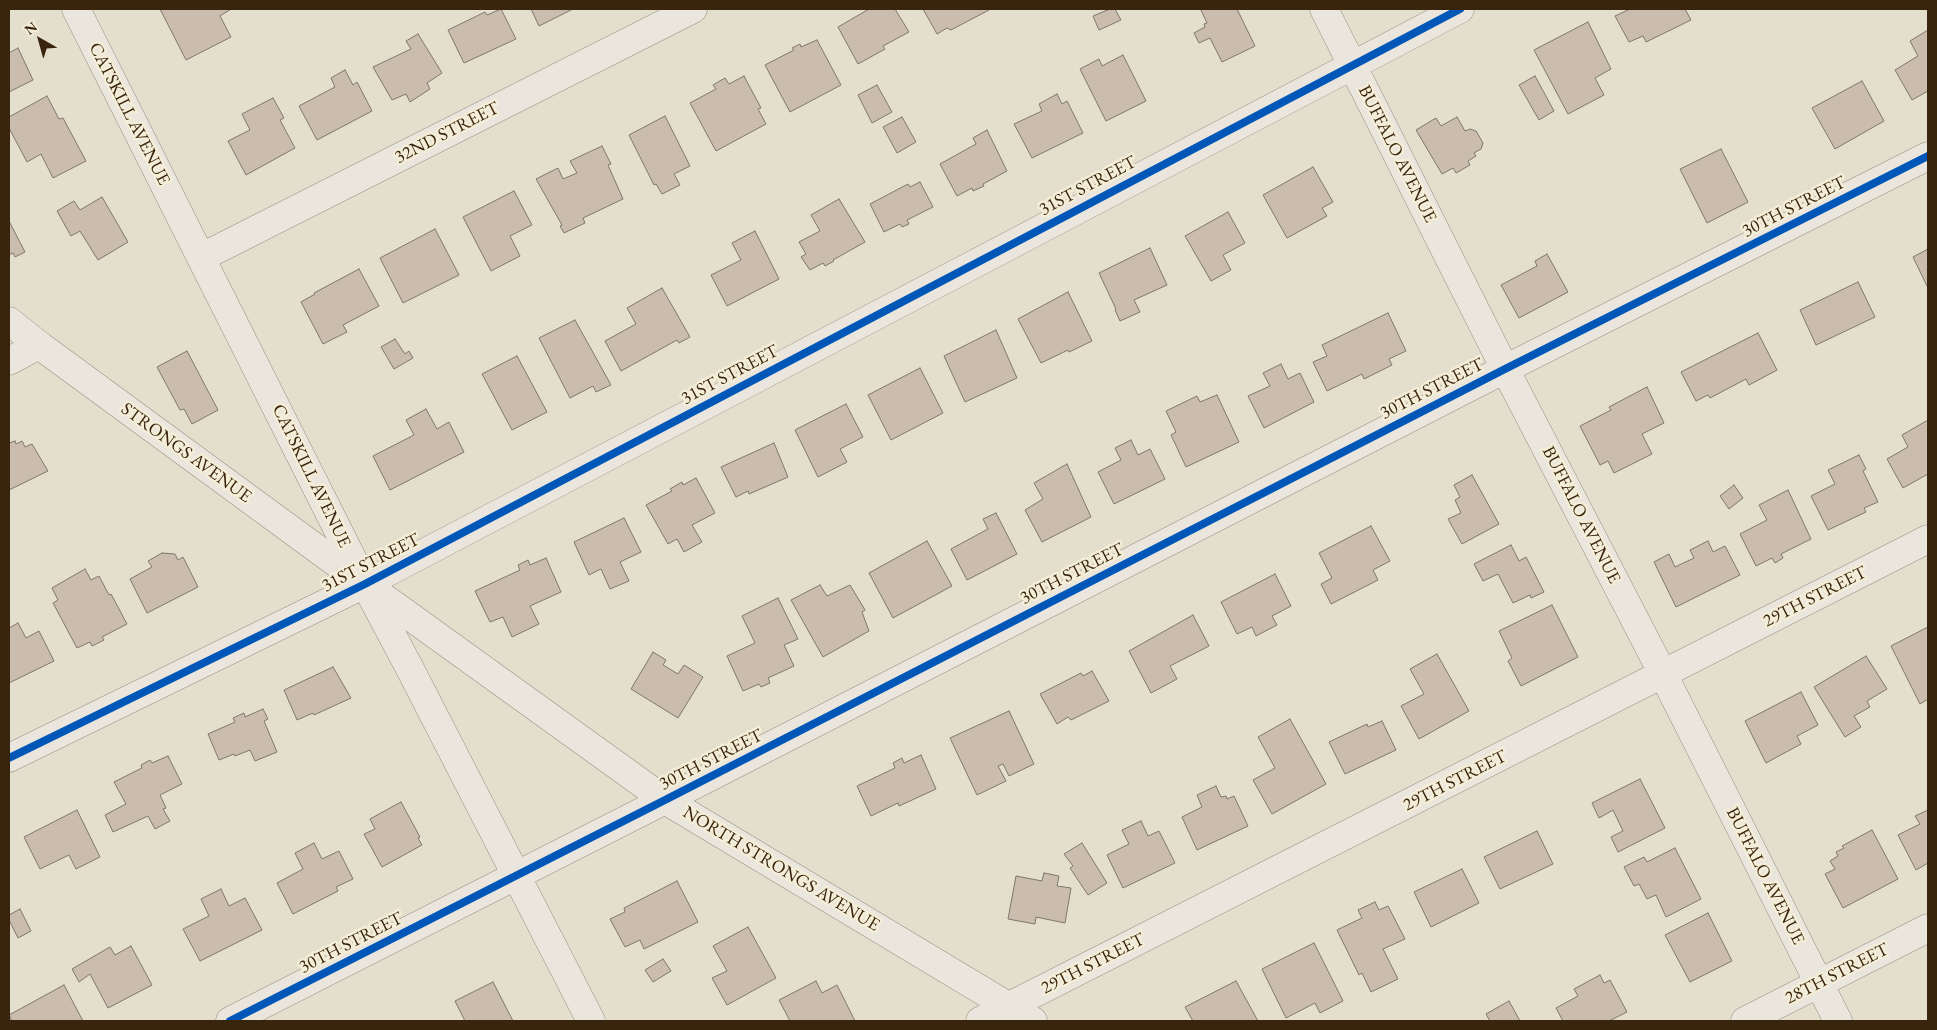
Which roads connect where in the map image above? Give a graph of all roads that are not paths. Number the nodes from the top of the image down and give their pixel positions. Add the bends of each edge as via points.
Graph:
1 (76, 9) edge
2 (693, 9) edge
3 (1324, 9) edge
4 (1460, 9) edge
5 (1352, 64) junction
6 (1928, 156) edge
7 (202, 257) junction
8 (9, 321) edge
9 (39, 345) junction
10 (9, 361) edge
11 (1505, 369) junction
12 (1928, 539) edge
13 (365, 584) junction
14 (1663, 674) junction
15 (9, 758) edge
16 (665, 800) junction
17 (517, 876) junction
18 (1928, 928) edge
19 (1820, 983) junction
20 (1010, 1006) junction
21 (230, 1021) edge
22 (591, 1021) edge
23 (980, 1021) edge
24 (1033, 1021) edge
25 (1745, 1021) edge
26 (1838, 1021) edge

1 - 7 street, CATSKILL AVENUE
2 - 7 street, 32ND STREET
3 - 5 street, BUFFALO AVENUE
4 - 5 street, 31ST STREET
5 - 11 street, BUFFALO AVENUE
5 - 13 street, 31ST STREET
6 - 11 street, 30TH STREET
7 - 13 street, CATSKILL AVENUE
8 - 9 street, STRONGS AVENUE
9 - 10 street
9 - 13 street, STRONGS AVENUE
11 - 14 street, BUFFALO AVENUE
11 - 16 street, 30TH STREET
12 - 14 street, 29TH STREET
13 - 15 street, 31ST STREET
13 - 16 street, NORTH STRONGS AVENUE
13 - 17 street, CATSKILL AVENUE
14 - 19 street, BUFFALO AVENUE
14 - 20 street, 29TH STREET
16 - 17 street, 30TH STREET
16 - 20 street, NORTH STRONGS AVENUE
17 - 21 street, 30TH STREET
17 - 22 street, CATSKILL AVENUE
18 - 19 street, 28TH STREET
19 - 25 street, 28TH STREET
19 - 26 street, BUFFALO AVENUE
20 - 23 street, 29TH STREET
20 - 24 street, NORTH STRONGS AVENUE

